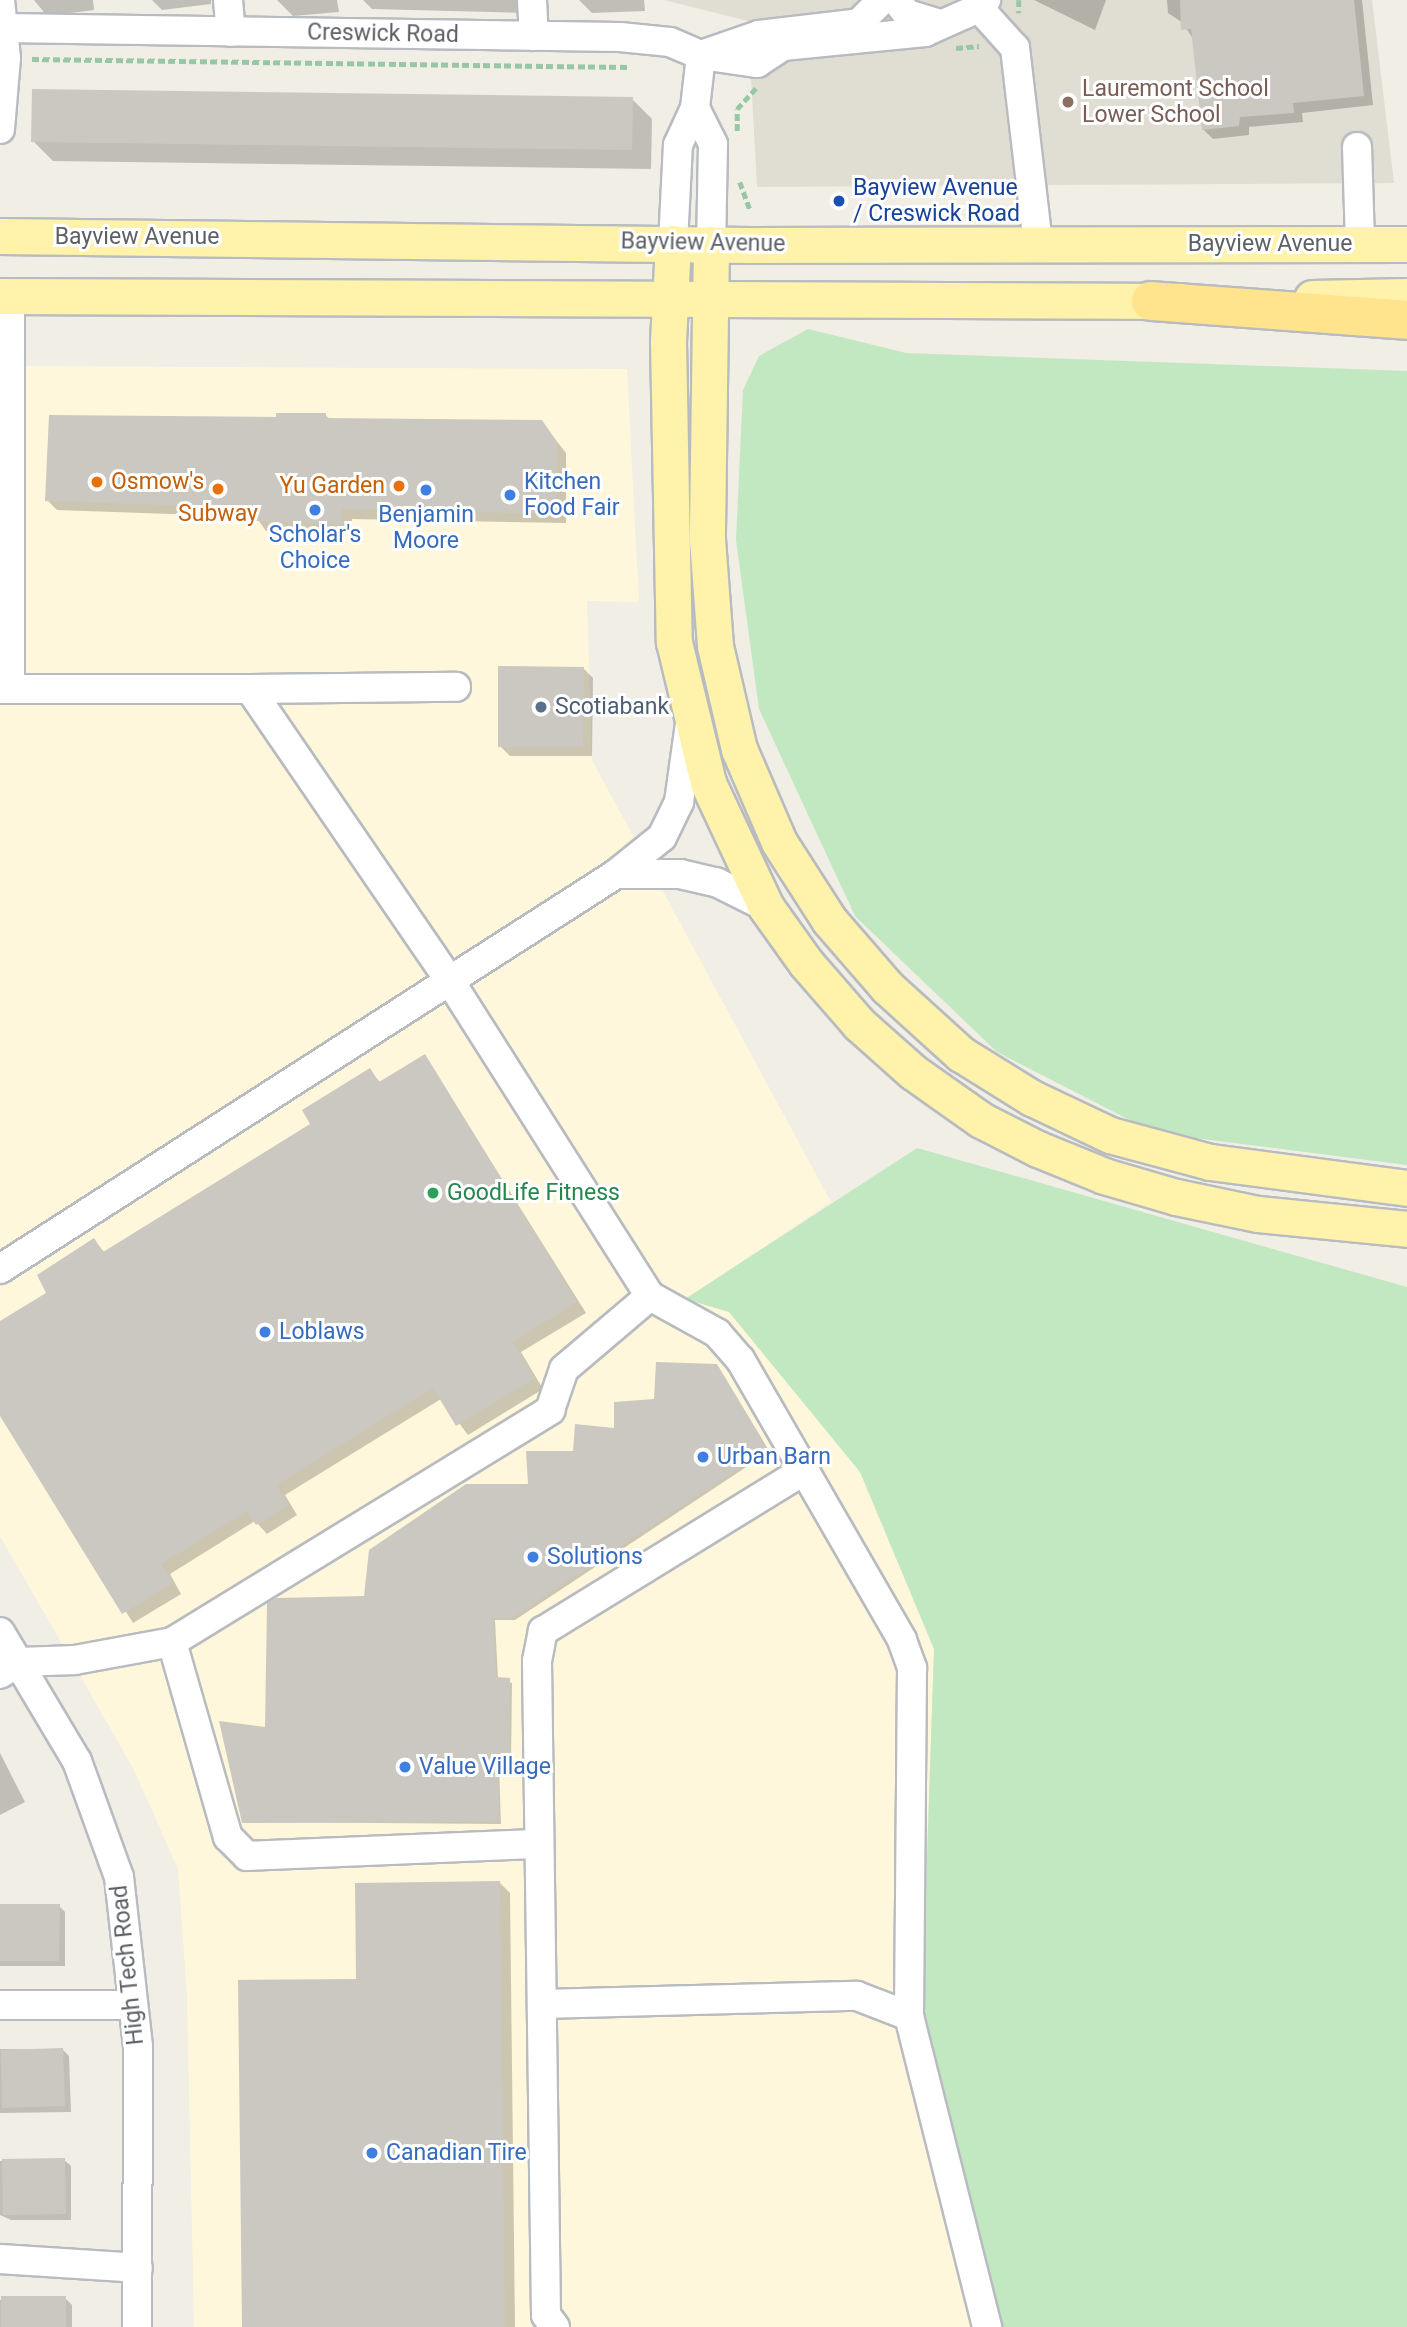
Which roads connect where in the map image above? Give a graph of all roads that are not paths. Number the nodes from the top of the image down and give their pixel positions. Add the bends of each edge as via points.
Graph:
1 (0, 0) edge
2 (228, 0) edge
3 (532, 0) edge
4 (882, 0) edge
5 (897, 0) edge
6 (983, 4) edge
7 (939, 24) junction
8 (3, 28) junction
9 (230, 32) junction
10 (534, 36) junction
11 (701, 55) junction
12 (695, 108) junction
13 (0, 129) edge
14 (1357, 147) dead end
15 (0, 236) edge
16 (673, 243) junction
17 (711, 244) junction
18 (1038, 244) junction
19 (1360, 244) junction
20 (1407, 244) edge
21 (5, 296) edge
22 (1407, 296) edge
23 (671, 299) junction
24 (710, 299) junction
25 (1151, 301) junction
26 (1407, 320) edge
27 (456, 687) dead end
28 (5, 689) edge
29 (250, 689) junction
30 (691, 721) junction
31 (616, 874) junction
32 (766, 907) junction
33 (450, 981) junction
34 (1407, 1188) edge
35 (1407, 1229) edge
36 (0, 1269) edge
37 (650, 1296) junction
38 (805, 1470) junction
39 (0, 1632) edge
40 (172, 1642) junction
41 (10, 1668) edge
42 (540, 1844) junction
43 (542, 2004) junction
44 (0, 2005) edge
45 (133, 2005) junction
46 (909, 2016) junction
47 (0, 2259) edge
48 (138, 2267) junction
49 (137, 2327) edge
50 (555, 2327) edge
51 (987, 2327) edge

1 - 8 street
2 - 9 street
3 - 10 street
4 - 11 street via 859,23 759,35
5 - 7 street via 907,14
6 - 7 street, Creswick Road
6 - 18 street via 1015,48
7 - 11 street, Creswick Road via 925,32 783,46 757,63
8 - 9 street, Creswick Road
8 - 13 street via 6,58
9 - 10 street, Creswick Road
10 - 11 street, Creswick Road via 636,38 670,42
11 - 12 street
12 - 16 street via 678,145
12 - 17 street via 713,144
14 - 19 street
15 - 16 main road, Bayview Avenue
16 - 17 main road, Bayview Avenue
16 - 23 main road
17 - 18 main road, Bayview Avenue
17 - 24 main road
18 - 19 main road, Bayview Avenue
19 - 20 main road, Bayview Avenue
21 - 23 main road
21 - 28 street
22 - 25 main road
23 - 24 main road
23 - 30 main road via 669,545 674,642
24 - 25 main road
24 - 34 main road via 707,538 715,646 739,749 779,842 829,920 887,988 961,1054 1032,1098 1111,1135 1210,1162
25 - 26 highway
27 - 29 street
28 - 29 street
29 - 33 street
30 - 31 street via 680,802 662,837
30 - 32 main road via 708,783
31 - 32 street via 680,874 716,882
31 - 33 street
32 - 35 main road via 859,1024 913,1072 981,1119 1026,1143 1104,1176 1176,1197 1258,1214
33 - 36 street
33 - 37 street
37 - 38 street via 717,1332 740,1359
37 - 40 street via 565,1369 550,1410
38 - 42 street via 543,1631 537,1661
38 - 46 street via 902,1640 912,1668
39 - 41 street, High Tech Road
40 - 41 street
40 - 42 street via 229,1837 247,1856
41 - 45 street, High Tech Road via 77,1761 120,1877
42 - 43 street
43 - 46 street via 857,1996
43 - 50 street via 546,2315
44 - 45 street
45 - 48 street, High Tech Road via 138,2047
46 - 51 street
47 - 48 street
48 - 49 street, High Tech Road

